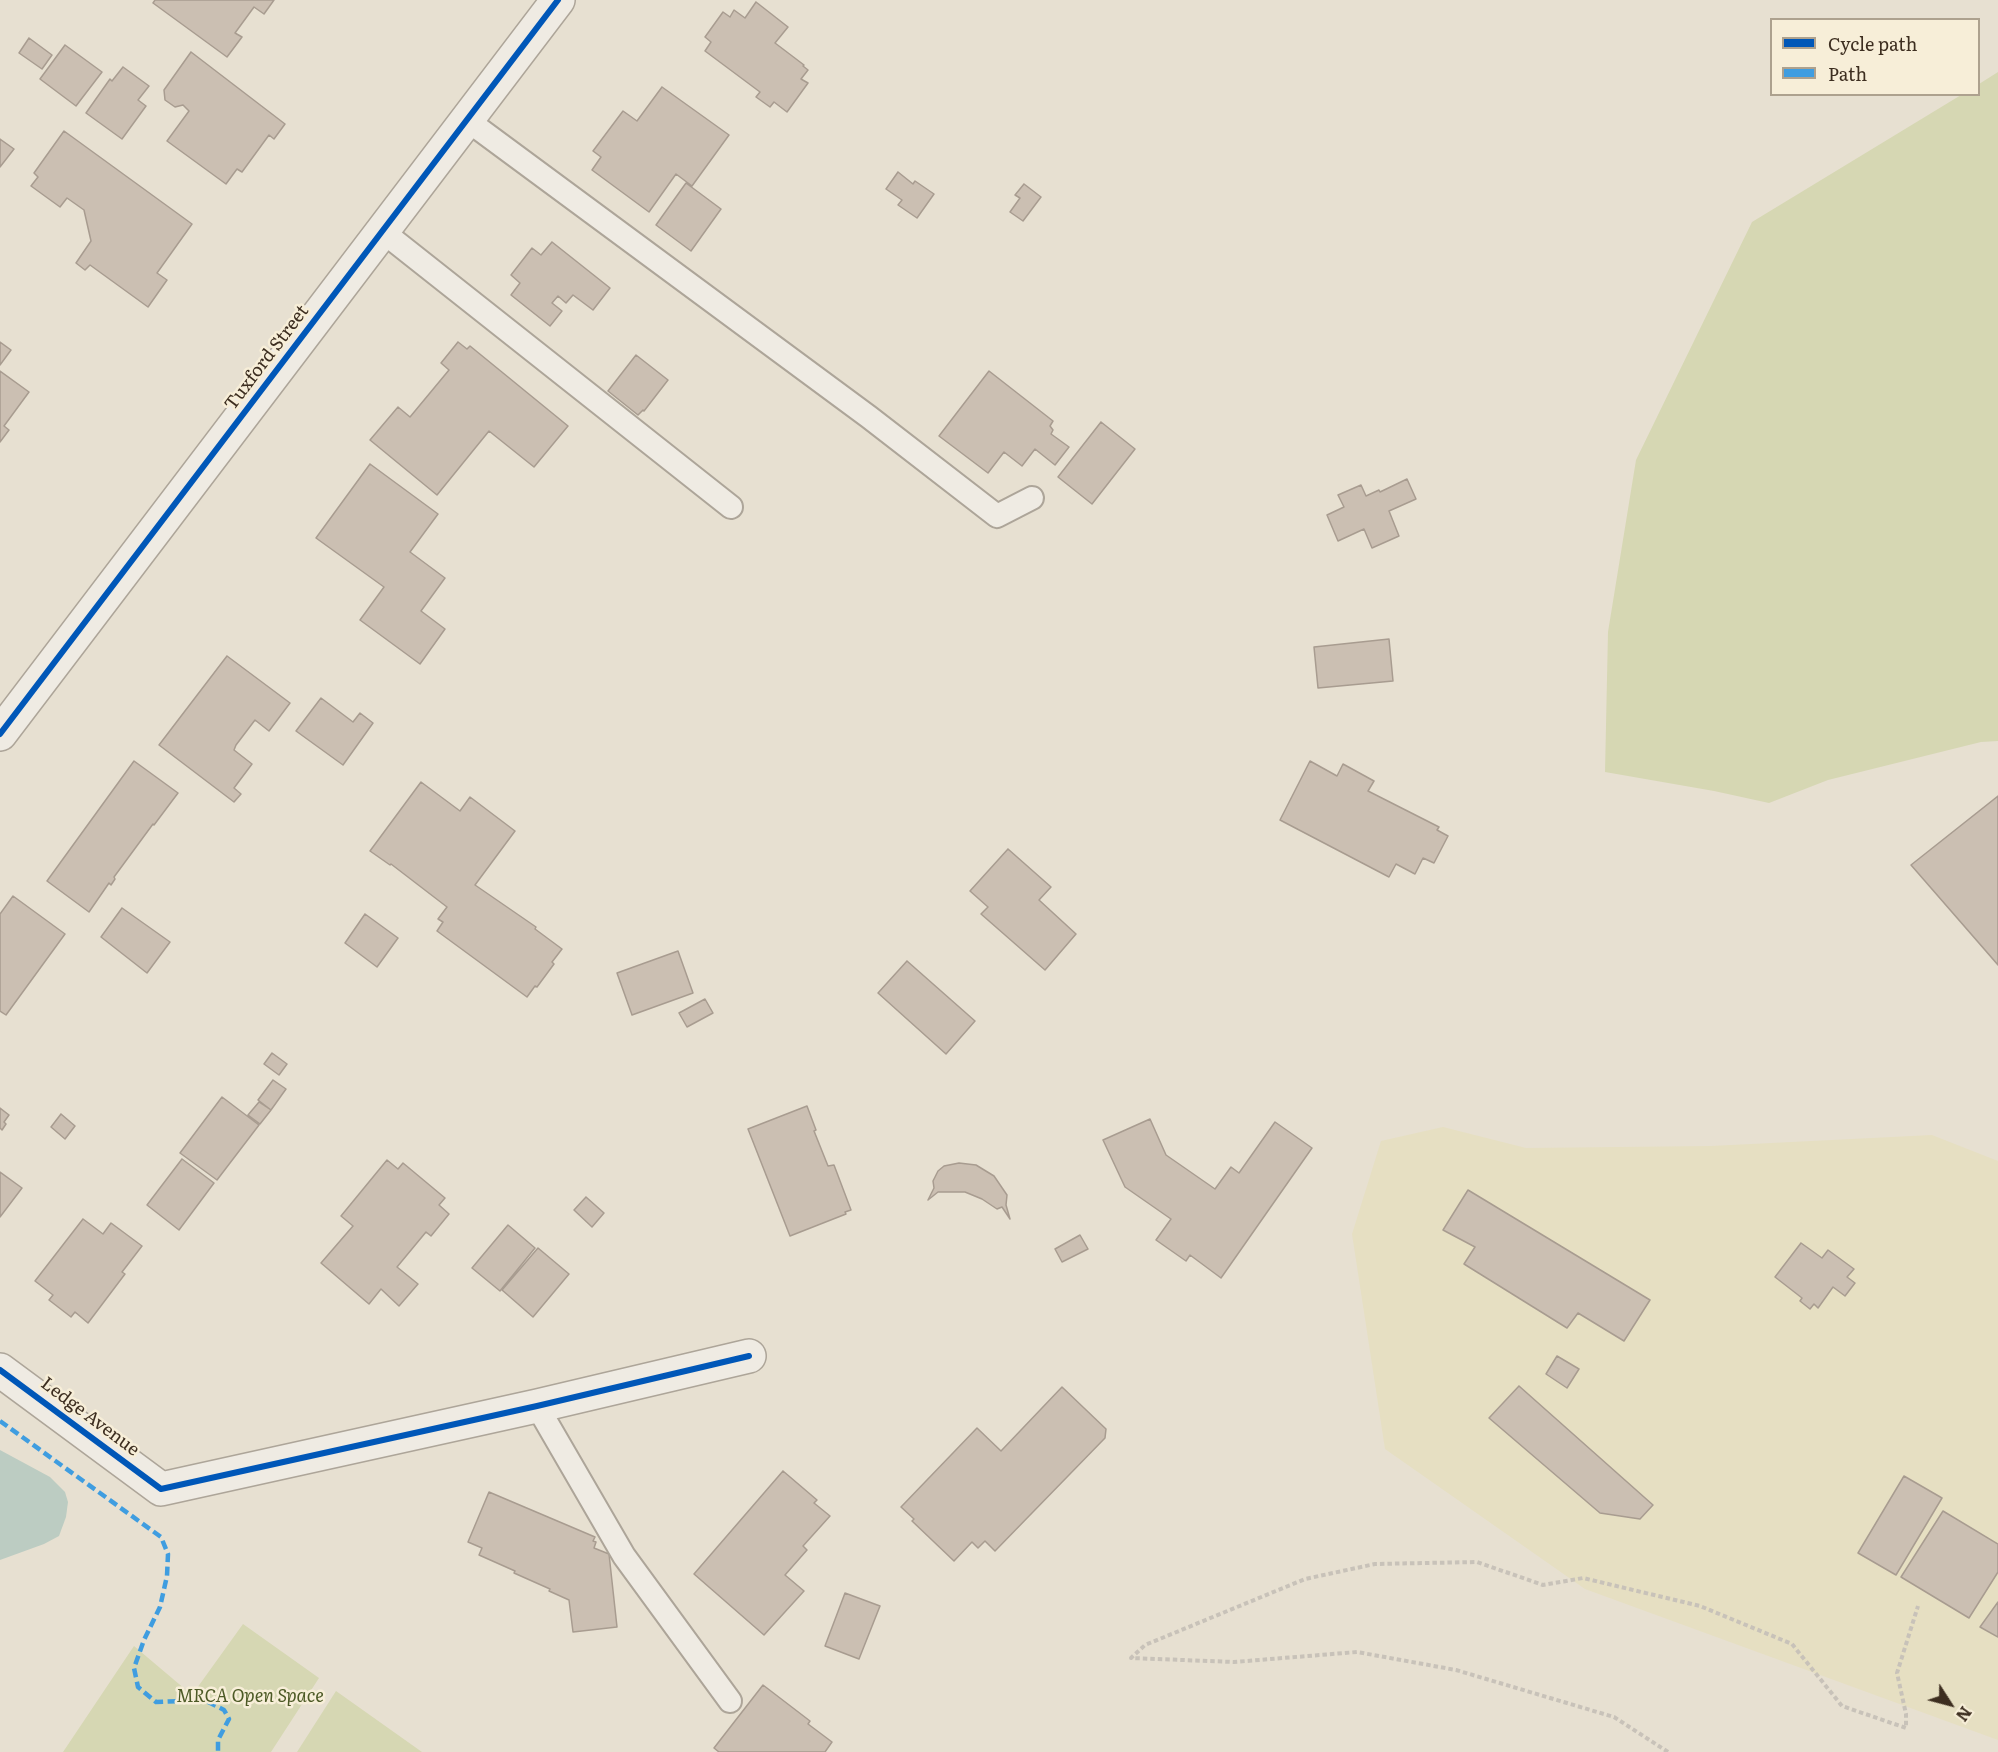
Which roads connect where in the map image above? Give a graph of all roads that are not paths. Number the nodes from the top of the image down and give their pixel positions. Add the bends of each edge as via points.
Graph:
1 (558, 0) edge
2 (467, 120) junction
3 (382, 231) junction
4 (1032, 498) dead end
5 (730, 507) dead end
6 (0, 734) edge
7 (749, 1356) dead end
8 (0, 1370) edge
9 (537, 1406) junction
10 (730, 1701) dead end

1 - 2 street, Tuxford Street
2 - 3 street, Tuxford Street
2 - 4 lane via 997,516
3 - 5 lane
3 - 6 street, Tuxford Street
7 - 9 street
8 - 9 street, Ledge Avenue via 161,1489
9 - 10 lane via 624,1556

